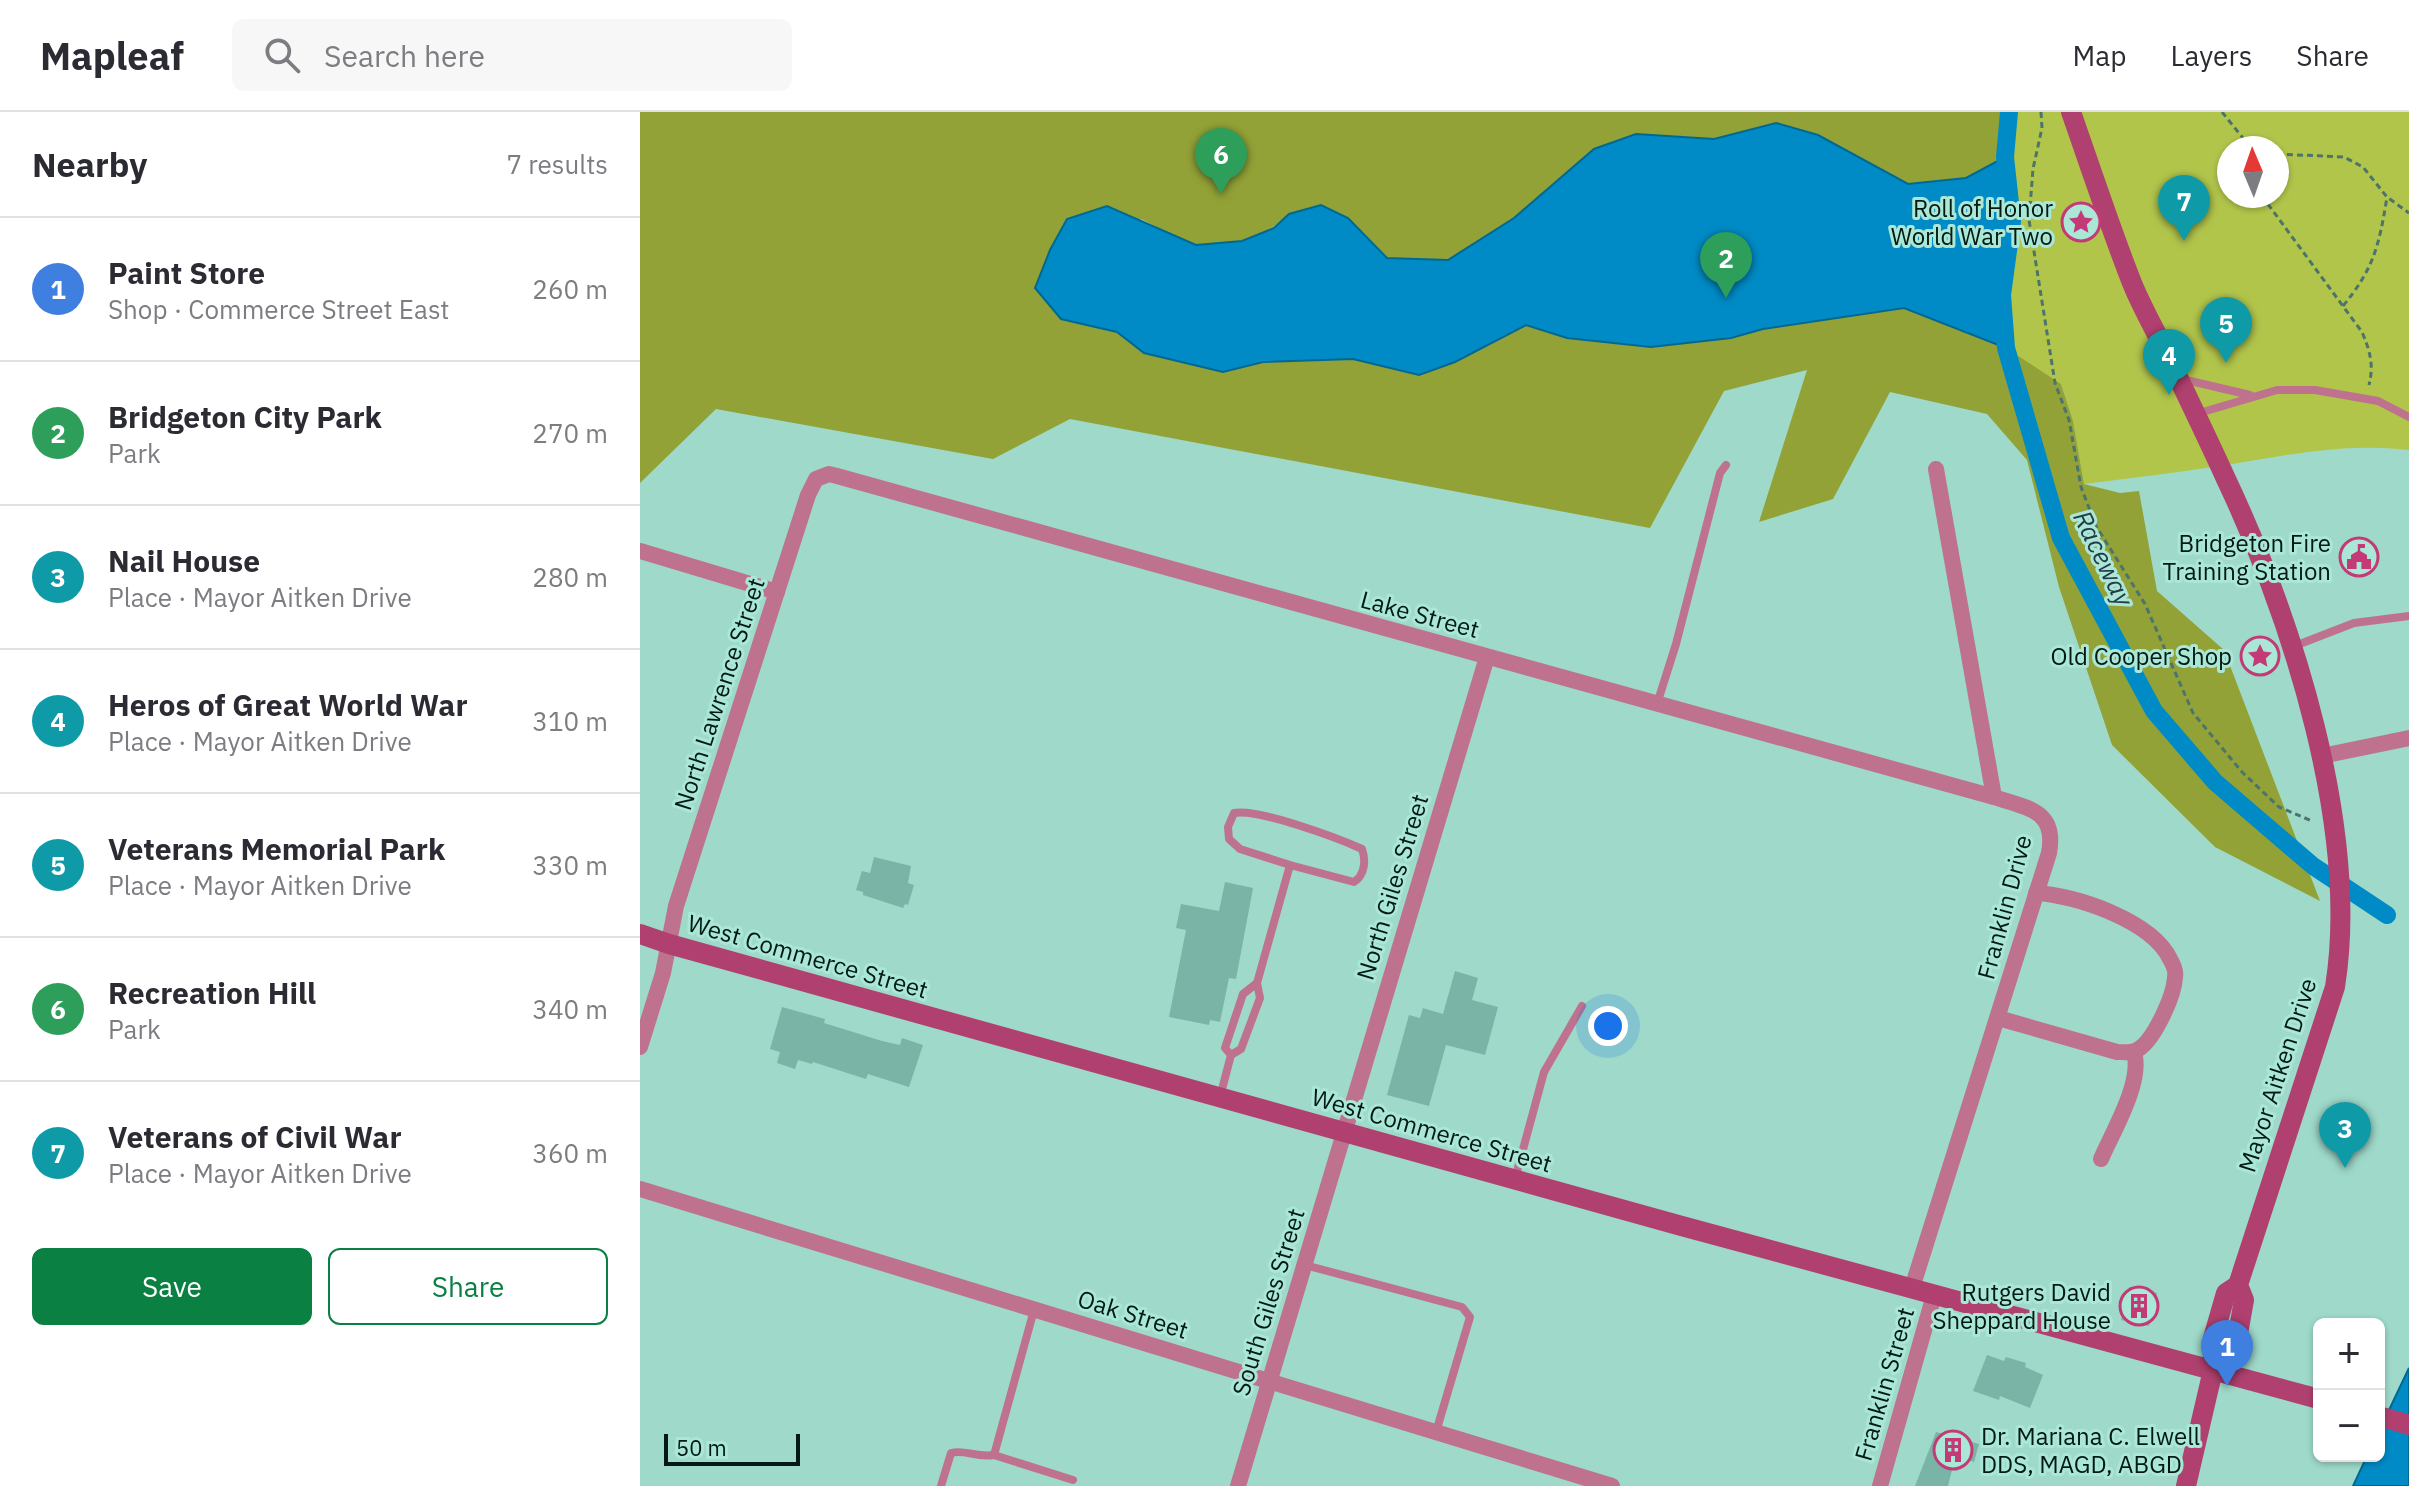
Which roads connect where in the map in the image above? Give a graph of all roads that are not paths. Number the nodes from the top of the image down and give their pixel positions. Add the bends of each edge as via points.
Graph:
1 (2071, 112) edge
2 (2178, 379) junction
3 (2251, 396) junction
4 (2195, 414) junction
5 (2409, 417) edge
6 (1726, 465) dead end
7 (1936, 469) dead end
8 (834, 475) joint
9 (640, 551) edge
10 (777, 592) junction
11 (2409, 616) edge
12 (2291, 648) junction
13 (1487, 657) junction
14 (1657, 705) junction
15 (2409, 738) edge
16 (2322, 756) junction
17 (1994, 797) junction
18 (1290, 865) junction
19 (2036, 893) junction
20 (640, 934) edge
21 (669, 944) junction
22 (1257, 983) junction
23 (1582, 1006) dead end
24 (1998, 1018) junction
25 (1232, 1025) junction
26 (1248, 1030) junction
27 (641, 1038) edge
28 (2134, 1052) junction
29 (1231, 1055) junction
30 (1220, 1098) junction
31 (1343, 1132) junction
32 (2101, 1159) dead end
33 (1515, 1180) junction
34 (640, 1189) edge
35 (1304, 1265) junction
36 (1912, 1288) junction
37 (1934, 1295) junction
38 (1034, 1309) junction
39 (2213, 1370) junction
40 (1269, 1381) junction
41 (2313, 1397) edge
42 (2385, 1418) edge
43 (2409, 1425) edge
44 (1436, 1432) junction
45 (994, 1455) junction
46 (1073, 1480) dead end
47 (1593, 1483) edge
48 (941, 1486) edge
49 (1238, 1486) edge
50 (1612, 1486) edge
51 (1880, 1486) edge
52 (2186, 1486) edge

1 - 2 street, Mayor Aitken Drive via 2132,284
2 - 3 lane
2 - 4 street, Mayor Aitken Drive
3 - 4 lane
3 - 5 lane via 2315,390 2367,399
4 - 12 street, Mayor Aitken Drive via 2264,568
6 - 14 lane
7 - 17 street
8 - 10 street, North Lawrence Street via 823,475 812,485
8 - 13 street, Lake Street
9 - 10 street
10 - 21 street, North Lawrence Street via 676,906
11 - 12 lane via 2354,623
12 - 16 street, Mayor Aitken Drive
13 - 14 street, Lake Street
13 - 31 street, North Giles Street
14 - 17 street, Lake Street
15 - 16 street
16 - 39 street, Mayor Aitken Drive via 2340,896 2335,987 2238,1285 2226,1293 2213,1338
17 - 19 street, Franklin Drive via 2047,821 2051,842
18 - 18 lane via 1354,882 1363,871 1364,856 1362,849 1341,839 1234,813 1229,839 1240,849
18 - 22 lane
19 - 24 street, Franklin Drive
19 - 28 street via 2114,914 2152,935 2171,959 2176,975 2166,1003 2150,1042
20 - 21 street, West Commerce Street
21 - 27 street, North Lawrence Street
21 - 30 street, West Commerce Street
22 - 25 lane via 1243,994
22 - 26 lane via 1260,998
23 - 33 lane via 1544,1072
24 - 28 street via 2117,1052
24 - 36 street, Franklin Drive
25 - 26 lane
25 - 29 lane via 1225,1048
26 - 29 lane via 1241,1049
28 - 32 street via 2132,1085
29 - 30 lane
30 - 31 street, West Commerce Street
31 - 33 street, West Commerce Street
31 - 35 street, South Giles Street
33 - 36 street, West Commerce Street
34 - 38 street, Oak Street
35 - 40 street, South Giles Street
35 - 44 lane via 1462,1307 1470,1317
36 - 37 street, West Commerce Street
37 - 39 street, West Commerce Street
37 - 51 street, Franklin Street
38 - 40 street, Oak Street
38 - 45 lane
39 - 41 street, West Commerce Street
39 - 52 street, Mayor Aitken Drive
40 - 44 street, Oak Street
40 - 49 street, South Giles Street
42 - 43 street
44 - 47 street, Oak Street
45 - 46 lane
45 - 48 lane via 951,1453
47 - 50 street, Oak Street

